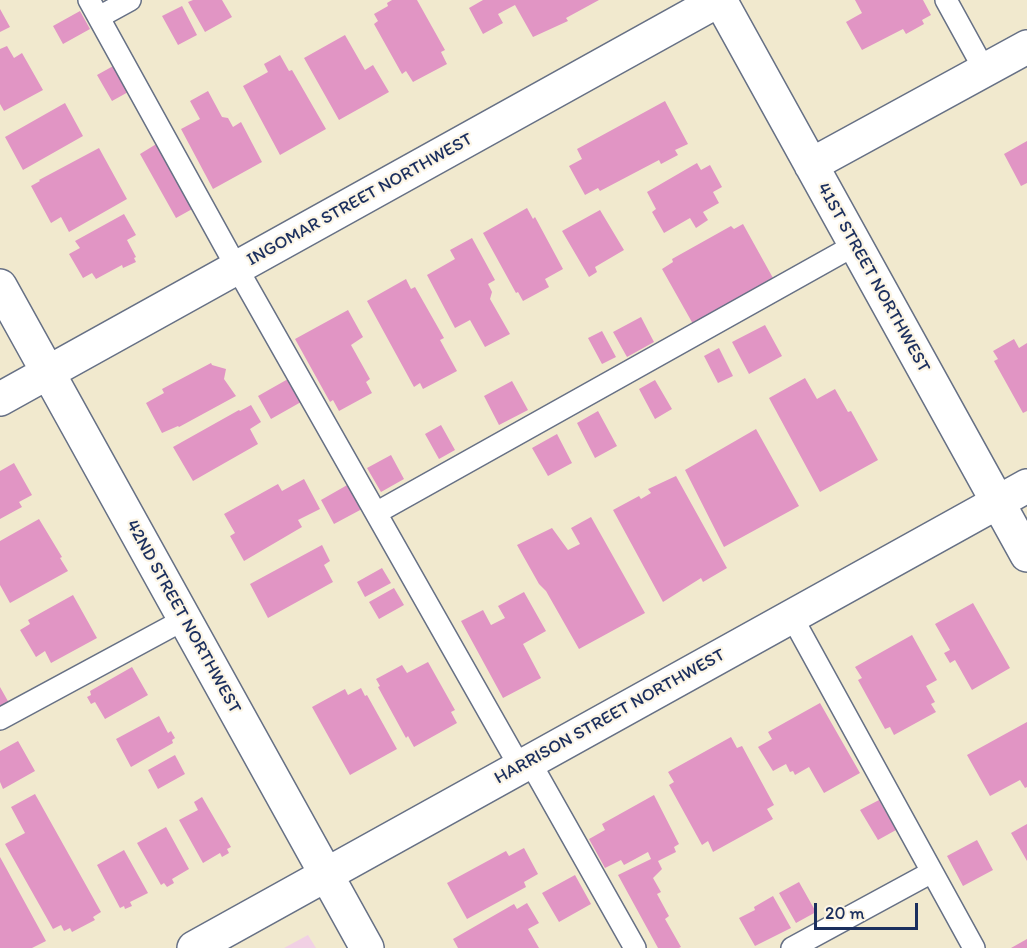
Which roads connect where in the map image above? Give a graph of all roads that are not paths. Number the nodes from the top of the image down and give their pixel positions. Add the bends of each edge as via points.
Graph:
1 (130, 0) edge
2 (719, 0) edge
3 (946, 0) edge
4 (94, 8) edge
5 (1027, 47) edge
6 (985, 71) junction
7 (811, 165) junction
8 (855, 245) junction
9 (237, 268) junction
10 (0, 286) edge
11 (48, 373) junction
12 (0, 399) edge
13 (1027, 486) edge
14 (998, 502) junction
15 (376, 513) junction
16 (1027, 555) edge
17 (792, 616) junction
18 (184, 619) junction
19 (0, 719) edge
20 (525, 764) junction
21 (932, 872) junction
22 (326, 874) junction
23 (194, 948) edge
24 (367, 948) edge
25 (635, 948) edge
26 (792, 948) edge
27 (974, 948) edge

1 - 4 lane
2 - 7 street, 41ST STREET NORTHWEST
2 - 9 street, INGOMAR STREET NORTHWEST
3 - 6 lane
4 - 9 lane
5 - 6 street
6 - 7 street
7 - 8 street, 41ST STREET NORTHWEST
8 - 14 street, 41ST STREET NORTHWEST
8 - 15 lane
9 - 11 street, INGOMAR STREET NORTHWEST
9 - 15 lane
10 - 11 street, 42ND STREET NORTHWEST
11 - 12 street, INGOMAR STREET NORTHWEST
11 - 18 street, 42ND STREET NORTHWEST
13 - 14 street, HARRISON STREET NORTHWEST
14 - 16 street, 41ST STREET NORTHWEST
14 - 17 street, HARRISON STREET NORTHWEST
15 - 20 lane
17 - 20 street, HARRISON STREET NORTHWEST
17 - 21 lane
18 - 19 lane
18 - 22 street, 42ND STREET NORTHWEST
20 - 22 street, HARRISON STREET NORTHWEST
20 - 25 lane
21 - 26 lane
21 - 27 lane
22 - 23 street, HARRISON STREET NORTHWEST
22 - 24 street, 42ND STREET NORTHWEST

